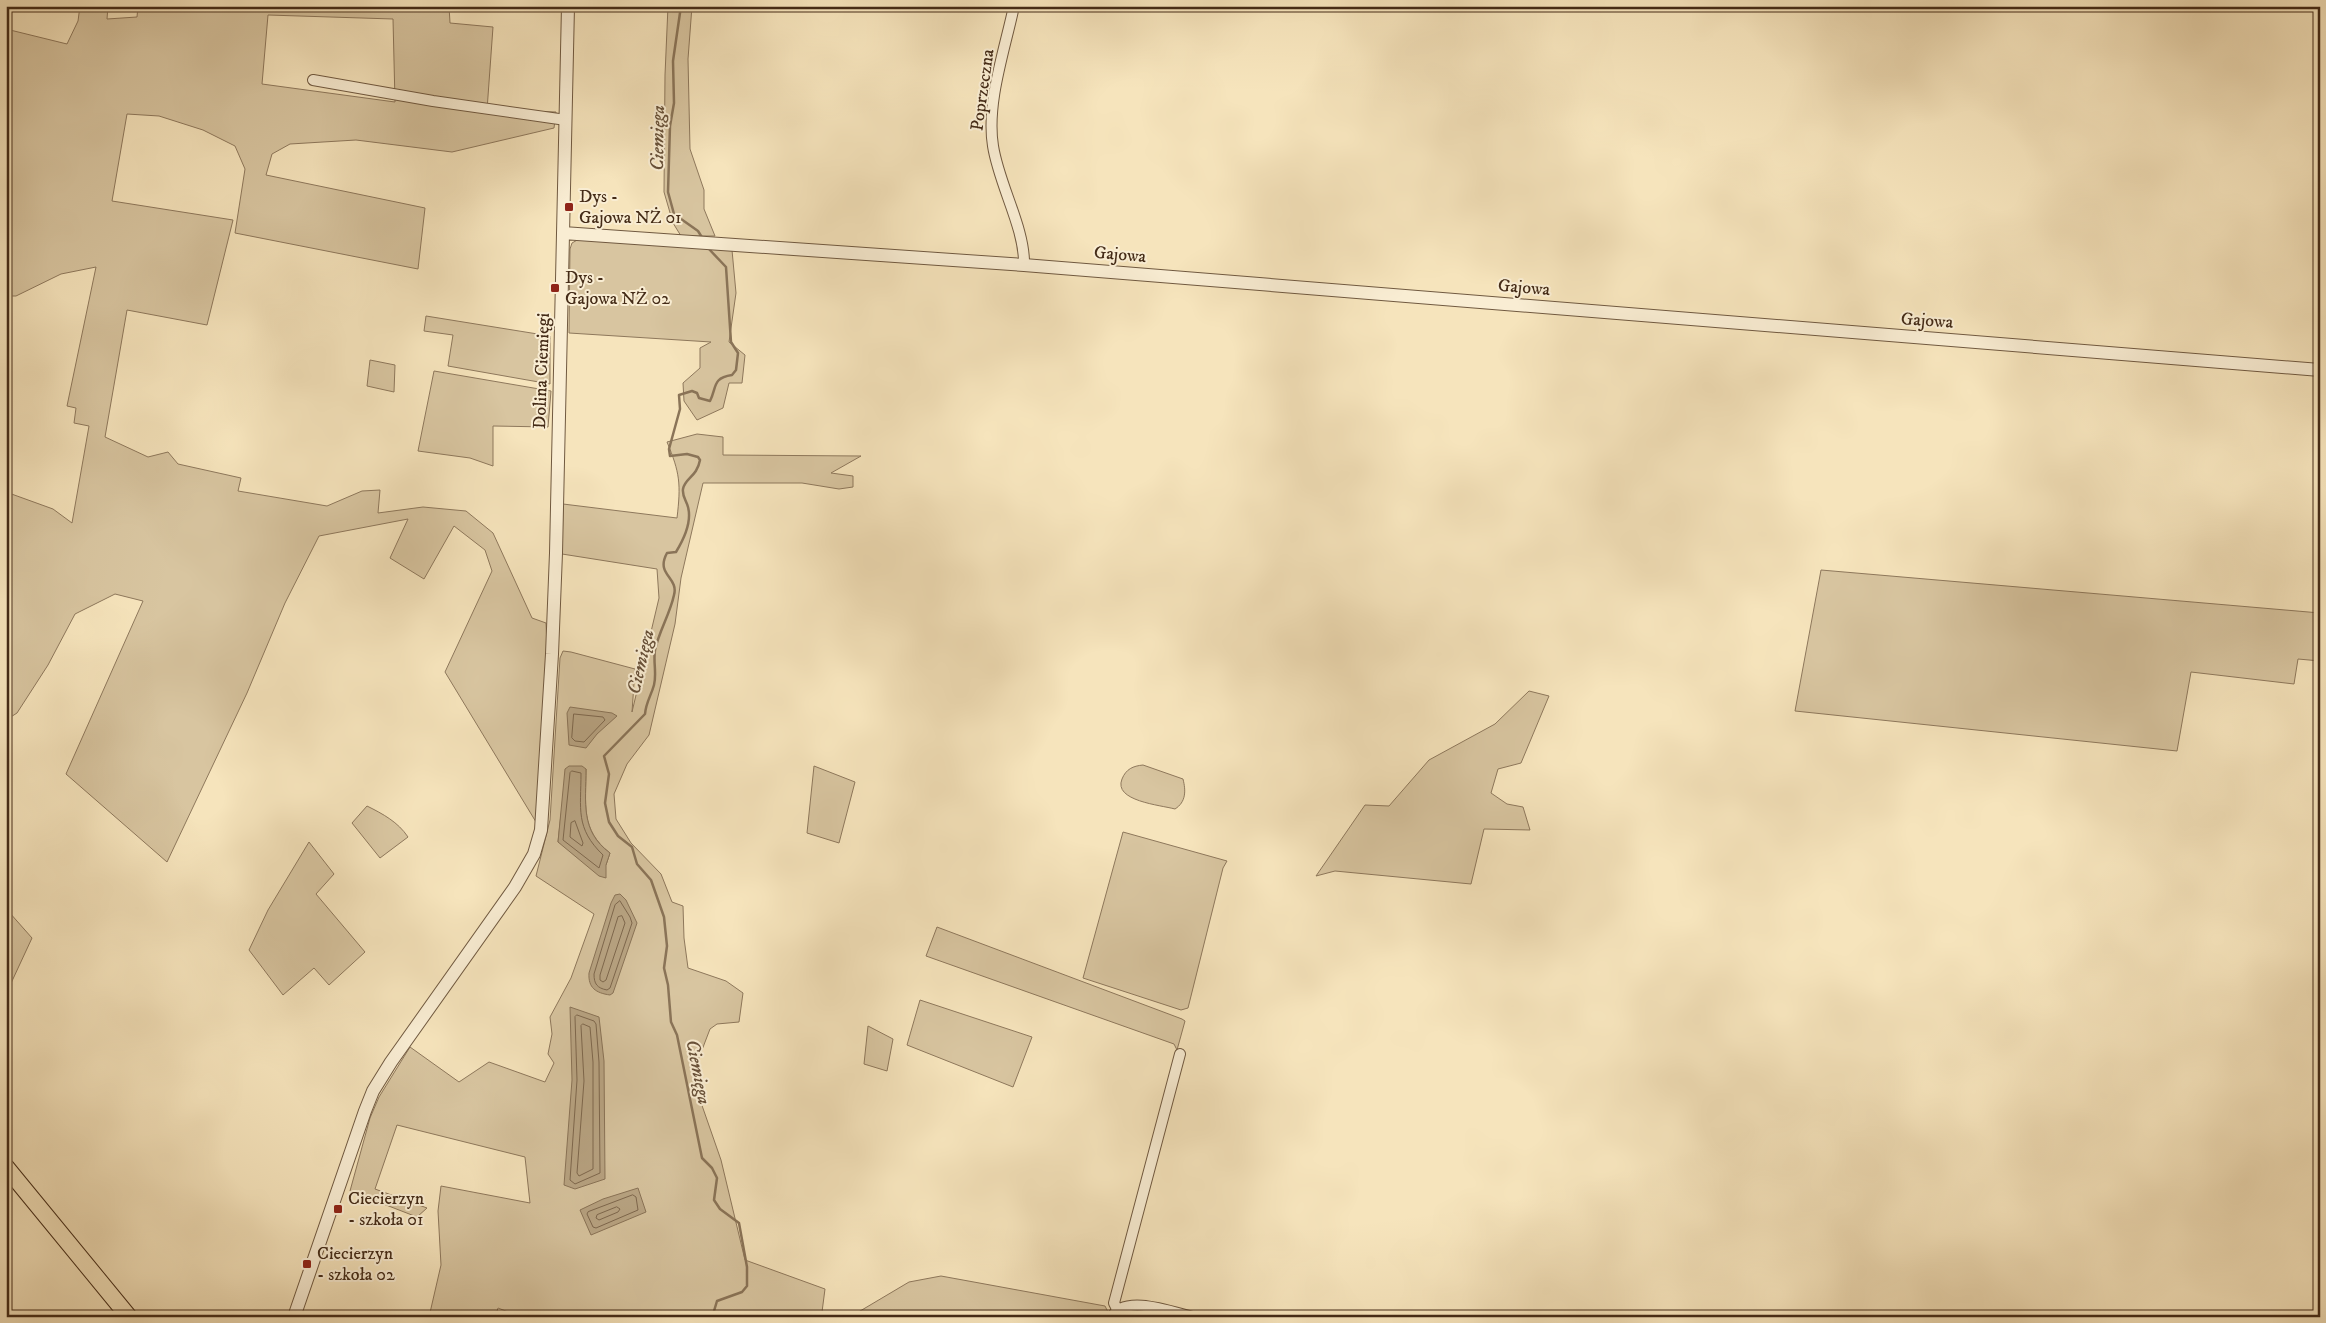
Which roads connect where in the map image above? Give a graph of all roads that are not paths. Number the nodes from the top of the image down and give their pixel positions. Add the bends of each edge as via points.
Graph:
1 (568, 6) edge
2 (1014, 6) edge
3 (313, 80) dead end
4 (566, 120) junction
5 (563, 233) junction
6 (1024, 265) junction
7 (2320, 370) edge
8 (1180, 1054) dead end
9 (6, 1167) edge
10 (1114, 1313) edge
11 (129, 1317) edge
12 (294, 1317) edge
13 (1193, 1317) edge

1 - 4 street, Dolina Ciemięgi
2 - 6 street, Poprzeczna via 996,94 992,132 996,159 1023,249
3 - 4 street via 432,102
4 - 5 street, Dolina Ciemięgi
5 - 6 street, Gajowa
5 - 12 street, Dolina Ciemięgi via 552,646 544,807 539,838 534,854 515,887 373,1091
6 - 7 street, Gajowa
8 - 10 street via 1114,1302
9 - 11 highway
10 - 13 street via 1132,1305

